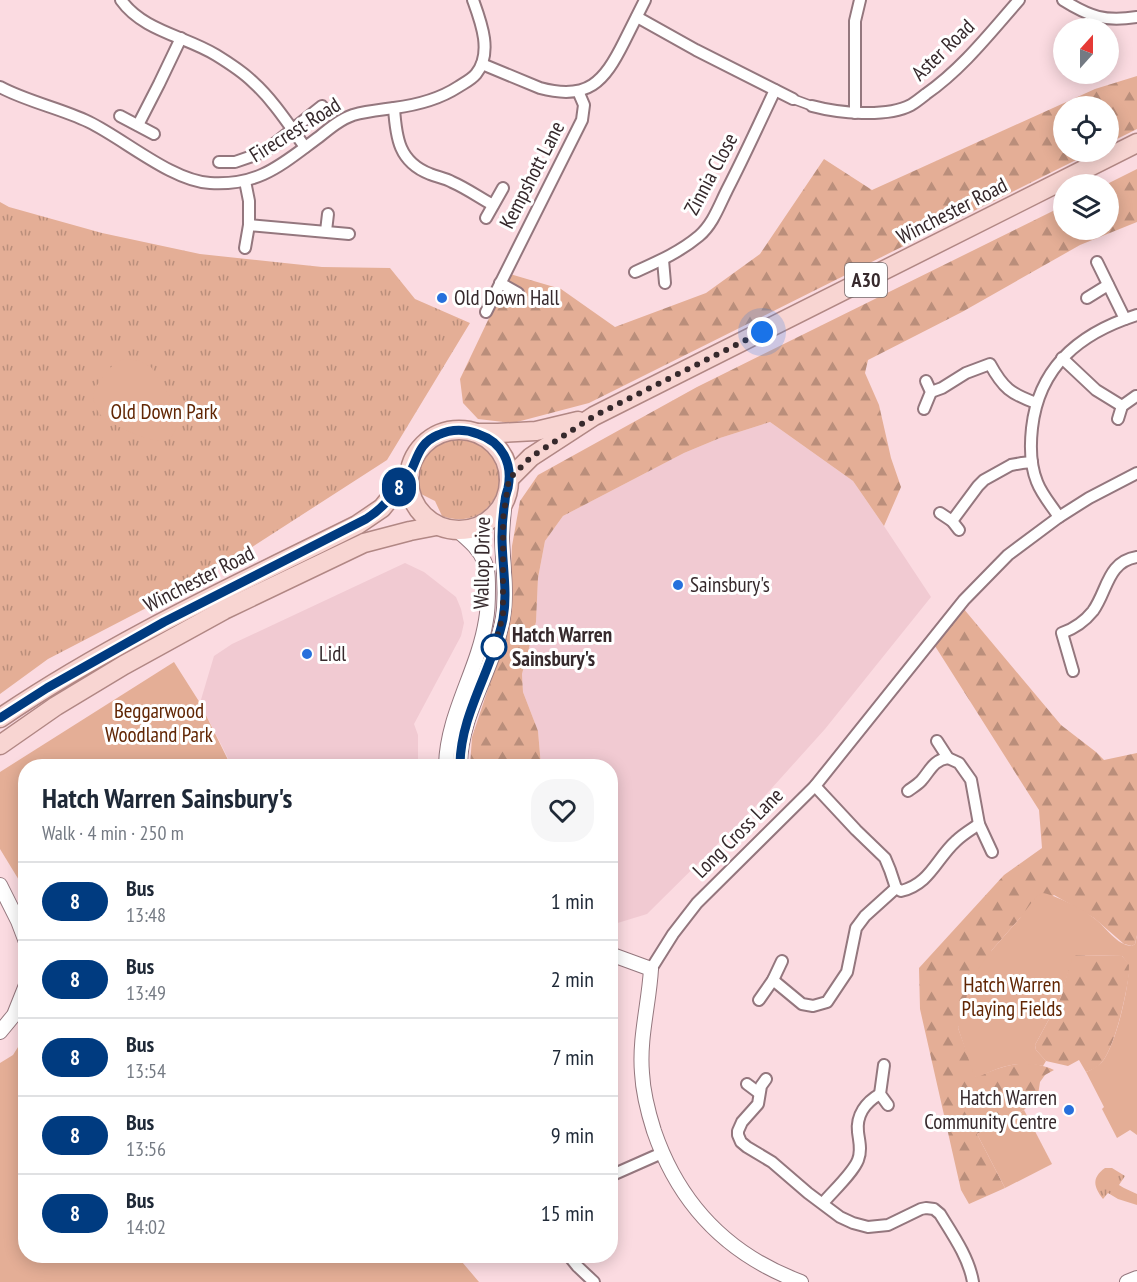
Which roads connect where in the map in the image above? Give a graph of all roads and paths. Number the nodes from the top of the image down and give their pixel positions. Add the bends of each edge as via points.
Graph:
1 (121, 0) edge
2 (473, 0) edge
3 (645, 0) edge
4 (860, 0) edge
5 (1019, 0) edge
6 (1063, 0) edge
7 (637, 16) junction
8 (1137, 17) edge
9 (181, 38) junction
10 (482, 64) junction
11 (0, 87) edge
12 (775, 90) junction
13 (578, 91) junction
14 (793, 99) joint
15 (322, 106) dead end
16 (812, 106) joint
17 (394, 108) junction
18 (855, 113) junction
19 (120, 116) dead end
20 (138, 125) junction
21 (293, 128) junction
22 (154, 134) dead end
23 (1137, 143) edge
24 (305, 147) junction
25 (219, 162) dead end
26 (245, 181) junction
27 (503, 188) dead end
28 (493, 205) junction
29 (328, 214) dead end
30 (486, 218) dead end
31 (249, 225) junction
32 (326, 231) junction
33 (349, 234) dead end
34 (245, 248) dead end
35 (663, 260) junction
36 (1097, 262) dead end
37 (635, 272) dead end
38 (500, 283) junction
39 (665, 283) dead end
40 (1108, 285) junction
41 (518, 293) dead end
42 (1088, 298) dead end
43 (486, 312) dead end
44 (1137, 315) edge
45 (1125, 319) junction
46 (1062, 358) junction
47 (926, 381) dead end
48 (931, 392) junction
49 (1136, 396) edge
50 (1036, 403) junction
51 (1122, 406) junction
52 (924, 409) dead end
53 (594, 416) junction
54 (1118, 419) dead end
55 (475, 433) junction
56 (1032, 462) junction
57 (410, 473) junction
58 (1137, 473) edge
59 (509, 479) junction
60 (505, 498) junction
61 (940, 513) dead end
62 (1059, 517) junction
63 (436, 526) junction
64 (457, 530) junction
65 (1137, 557) edge
66 (1073, 671) dead end
67 (0, 718) edge
68 (938, 741) dead end
69 (0, 745) edge
70 (948, 758) junction
71 (446, 759) edge
72 (461, 759) edge
73 (815, 786) junction
74 (908, 791) dead end
75 (979, 824) junction
76 (992, 852) dead end
77 (0, 885) edge
78 (896, 888) junction
79 (18, 921) edge
80 (618, 957) edge
81 (782, 961) dead end
82 (651, 969) junction
83 (772, 980) junction
84 (759, 1000) dead end
85 (18, 1005) edge
86 (0, 1032) edge
87 (884, 1065) dead end
88 (766, 1079) dead end
89 (747, 1084) dead end
90 (759, 1093) junction
91 (880, 1094) junction
92 (888, 1105) dead end
93 (662, 1153) junction
94 (618, 1172) edge
95 (823, 1203) junction
96 (575, 1263) edge
97 (1137, 1278) edge
98 (795, 1281) edge
99 (594, 1282) edge
100 (973, 1282) edge
101 (1127, 1282) edge

1 - 9 street via 146,23
2 - 10 street via 484,38
3 - 7 street
4 - 18 street via 855,21
5 - 18 street, Aster Road via 940,85 895,110
6 - 8 street via 1097,17
7 - 12 street
7 - 13 street via 607,72
9 - 20 street
9 - 21 street via 217,55 252,80
10 - 13 street via 550,90
10 - 17 street, Firecrest Road via 474,76 451,92
11 - 26 street, Firecrest Road via 88,122 196,182
12 - 14 street
12 - 35 street, Zinnia Close via 711,222 700,235
13 - 38 street, Kempshott Lane via 584,105 582,120
14 - 16 street
15 - 21 street
16 - 18 street, Aster Road
17 - 24 street, Firecrest Road via 345,118
17 - 28 street via 398,143 412,164
19 - 20 street
20 - 22 street
21 - 24 street
21 - 25 street via 264,152 235,162
23 - 53 main road, Winchester Road / A30
24 - 26 street, Firecrest Road via 273,170
26 - 31 street
27 - 28 street
28 - 30 street
29 - 32 street
31 - 32 street
31 - 34 street
32 - 33 street
35 - 37 street, Zinnia Close
35 - 39 street
36 - 40 street
38 - 41 street
38 - 43 street, Kempshott Lane
40 - 42 street
40 - 45 street
44 - 45 street
45 - 46 street via 1085,338
46 - 50 street
46 - 51 street via 1096,390
47 - 48 street
48 - 50 street via 990,364 1008,389
48 - 52 street
49 - 51 street
50 - 56 street
51 - 54 street
53 - 55 main road, Winchester Road / A30 via 536,431
53 - 59 main road, Winchester Road / A30 via 531,457
55 - 57 main road via 458,430 432,437 420,449
55 - 59 main road via 494,442 502,452 508,463
56 - 61 street via 1011,465 984,480 955,525
56 - 62 street via 1037,483
57 - 63 main road via 409,488 414,502
57 - 67 main road, Winchester Road via 382,508 357,525 164,622
58 - 62 street, Long Cross Lane
59 - 60 main road
60 - 64 main road via 488,519
60 - 72 street, Wallop Drive via 503,616 466,724
62 - 73 street, Long Cross Lane via 1008,555 964,600
63 - 64 main road
63 - 69 main road, Winchester Road via 364,543 224,610 124,665
64 - 71 street, Wallop Drive via 486,563 488,602 480,645 451,727
65 - 66 street via 1119,564 1093,611 1062,633
68 - 70 street
70 - 74 street via 934,764
70 - 75 street via 959,763 972,780
73 - 78 street via 885,858
73 - 82 street, Long Cross Lane via 697,903
75 - 76 street
75 - 78 street via 956,841 922,882 911,889
77 - 79 street
78 - 83 street via 856,928 847,972 827,1002 802,1004
80 - 82 street
81 - 83 street
82 - 93 street, Long Cross Lane via 641,1072 646,1104
83 - 84 street
85 - 86 street
87 - 91 street
88 - 90 street
89 - 90 street
90 - 95 street via 758,1104 739,1126 741,1142
91 - 92 street
91 - 95 street via 867,1104 859,1118 860,1150 856,1164
93 - 94 street
93 - 98 street, Long Cross Lane via 678,1185 707,1222 747,1255
95 - 100 street via 846,1220 868,1227 888,1225 921,1209 934,1209 966,1257
96 - 99 street
97 - 101 street

